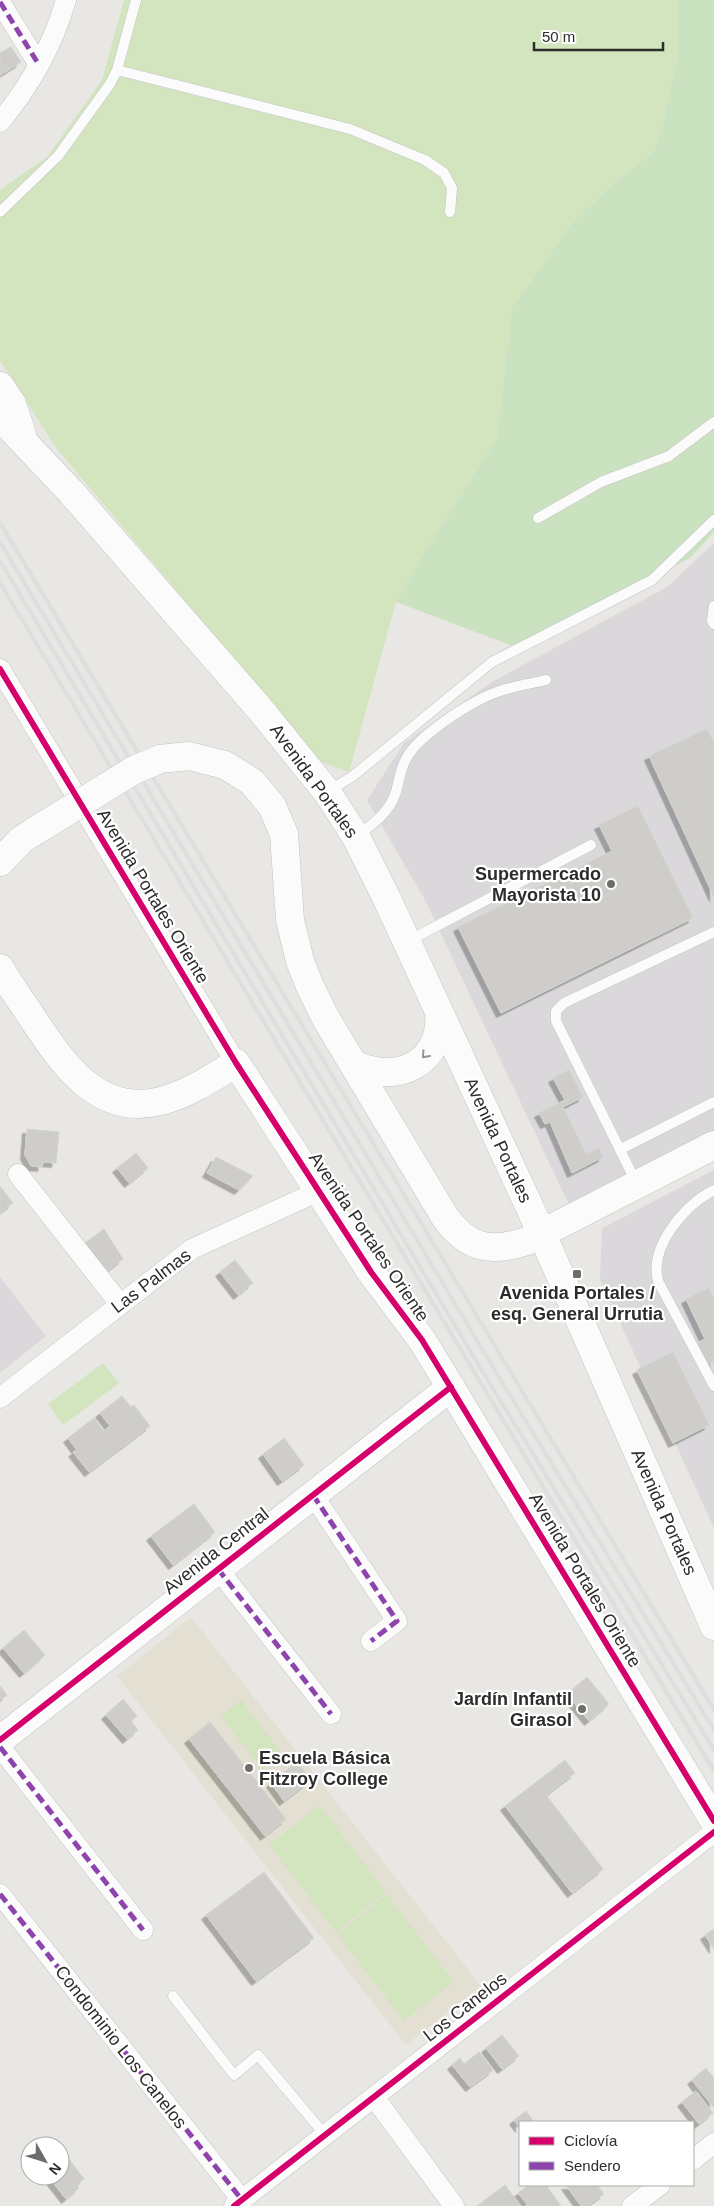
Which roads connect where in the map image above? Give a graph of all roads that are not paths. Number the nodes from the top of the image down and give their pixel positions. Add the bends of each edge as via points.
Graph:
1 (66, 0) edge
2 (136, 0) edge
3 (0, 2) edge
4 (39, 65) junction
5 (117, 70) junction
6 (0, 122) edge
7 (0, 212) edge
8 (450, 212) dead end
9 (0, 386) edge
10 (0, 417) edge
11 (714, 422) edge
12 (24, 440) junction
13 (538, 518) dead end
14 (714, 520) edge
15 (714, 606) edge
16 (714, 624) edge
17 (0, 669) edge
18 (546, 680) dead end
19 (327, 792) junction
20 (356, 837) junction
21 (591, 845) dead end
22 (0, 862) edge
23 (714, 932) edge
24 (407, 941) junction
25 (0, 968) edge
26 (439, 1011) junction
27 (236, 1063) junction
28 (354, 1064) junction
29 (714, 1102) edge
30 (714, 1145) edge
31 (621, 1149) junction
32 (18, 1174) dead end
33 (637, 1183) junction
34 (714, 1190) edge
35 (319, 1191) junction
36 (542, 1234) junction
37 (120, 1304) junction
38 (714, 1386) edge
39 (451, 1387) junction
40 (0, 1398) edge
41 (313, 1495) junction
42 (218, 1569) junction
43 (714, 1626) edge
44 (371, 1641) dead end
45 (331, 1714) dead end
46 (0, 1740) edge
47 (0, 1747) edge
48 (714, 1821) edge
49 (714, 1832) edge
50 (0, 1894) edge
51 (143, 1930) dead end
52 (173, 1996) dead end
53 (374, 2097) junction
54 (325, 2135) junction
55 (714, 2144) edge
56 (694, 2159) edge
57 (659, 2186) edge
58 (238, 2203) edge
59 (454, 2206) edge
60 (632, 2206) edge

1 - 4 street
2 - 5 lane
3 - 4 street
4 - 6 street
5 - 7 lane via 58,156
5 - 8 lane via 350,129 424,160 444,173 452,188
9 - 12 street, Avenida Portales via 12,404
10 - 12 street, Avenida Portales
11 - 13 lane via 669,456 601,482
12 - 19 street, Avenida Portales via 259,708
14 - 19 lane via 652,580 492,662 353,776
15 - 16 lane
17 - 27 street, Avenida Portales Oriente
18 - 20 lane via 485,697 421,740 406,757 396,793 387,810
19 - 20 street, Avenida Portales
20 - 24 street, Avenida Portales
21 - 24 lane
22 - 28 street, bridge via 21,840 134,770 160,759 189,756 225,765 252,782 272,806 284,834 287,901 300,961 316,1001
23 - 31 lane via 564,1003 556,1011 556,1021
24 - 26 street, Avenida Portales
25 - 27 street via 65,1064 85,1084 105,1096 131,1103 160,1101 187,1091
26 -> 28 street via 436,1041 419,1062 388,1073 376,1073
26 - 36 street, Avenida Portales
27 - 35 street, Avenida Portales Oriente
28 - 36 street via 445,1218 461,1236 481,1246 501,1248
29 - 31 lane
30 - 33 street
31 - 33 lane
32 - 37 street
33 - 36 street
34 - 38 lane via 684,1211 658,1255 655,1272
35 - 37 street, Las Palmas via 206,1241 173,1262
35 - 39 street, Avenida Portales Oriente
36 - 43 street, Avenida Portales
37 - 40 street, Las Palmas
39 - 41 street, Avenida Central
39 - 48 street, Avenida Portales Oriente
41 - 42 street, Avenida Central
41 - 44 street via 397,1621
42 - 45 street
42 - 46 street, Avenida Central
47 - 51 street
49 - 53 street, Los Canelos
50 - 58 street, Condominio Los Canelos
52 - 54 lane via 234,2075 258,2055
53 - 54 street, Los Canelos
53 - 59 street
54 - 58 street, Los Canelos
55 - 56 street
57 - 60 street

